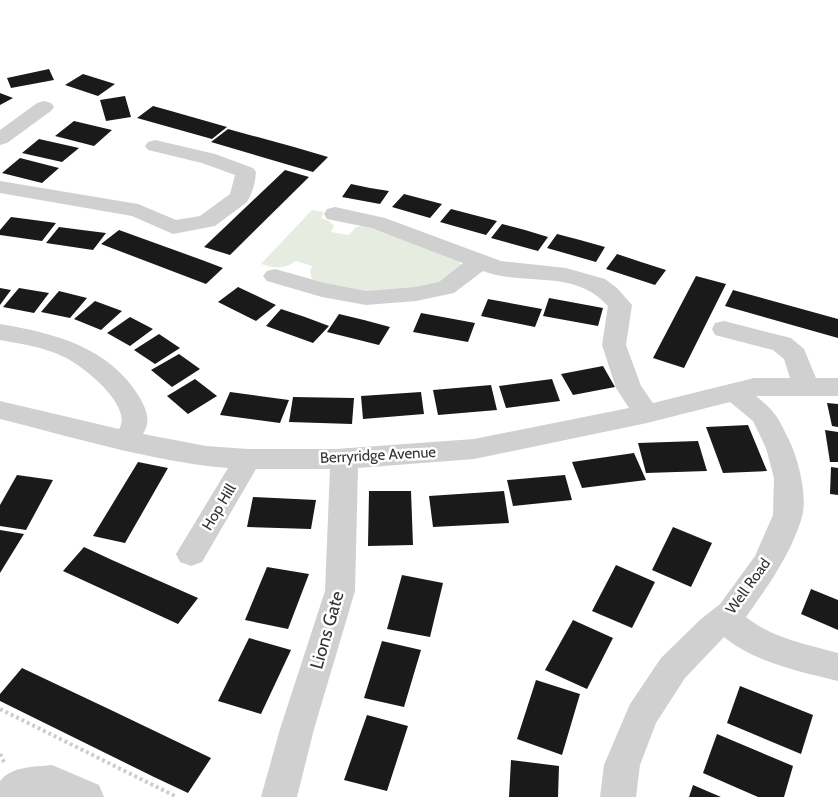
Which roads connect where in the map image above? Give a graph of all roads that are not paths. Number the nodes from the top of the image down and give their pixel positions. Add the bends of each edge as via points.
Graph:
1 (44, 107) dead end
2 (0, 139) edge
3 (155, 146) dead end
4 (0, 187) edge
5 (335, 214) dead end
6 (480, 262) junction
7 (275, 276) dead end
8 (724, 329) dead end
9 (0, 332) edge
10 (806, 386) junction
11 (838, 387) edge
12 (744, 389) junction
13 (0, 410) edge
14 (647, 414) junction
15 (124, 440) junction
16 (344, 458) junction
17 (248, 459) junction
18 (191, 554) dead end
19 (724, 618) junction
20 (838, 667) edge
21 (9, 797) edge
22 (86, 797) edge
23 (279, 797) edge
24 (618, 797) edge

1 - 2 street
3 - 4 street via 208,158 246,172 239,197 208,221 173,227 138,210
5 - 6 street via 377,223
6 - 7 street via 446,288 366,298 322,290
6 - 14 street via 497,268 566,275 597,284 609,292 620,305 614,345 629,388
8 - 10 street via 782,344 795,355
9 - 15 street via 51,343 81,355 119,387 130,402 136,421
10 - 11 street, Berryridge Avenue
10 - 12 street, Berryridge Avenue
12 - 14 street, Berryridge Avenue
12 - 19 street, Well Road via 763,415 780,448 788,478 788,515 767,563
13 - 15 street, Berryridge Avenue
14 - 16 street, Berryridge Avenue via 474,449
15 - 17 street, Berryridge Avenue via 206,456
16 - 17 street, Berryridge Avenue
16 - 23 street, Lions Gate via 340,592 296,729
17 - 18 street, Hop Hill
19 - 20 street via 746,635 779,652
19 - 24 street, Well Road via 673,668 642,715 622,765
21 - 22 street via 18,786 52,782

